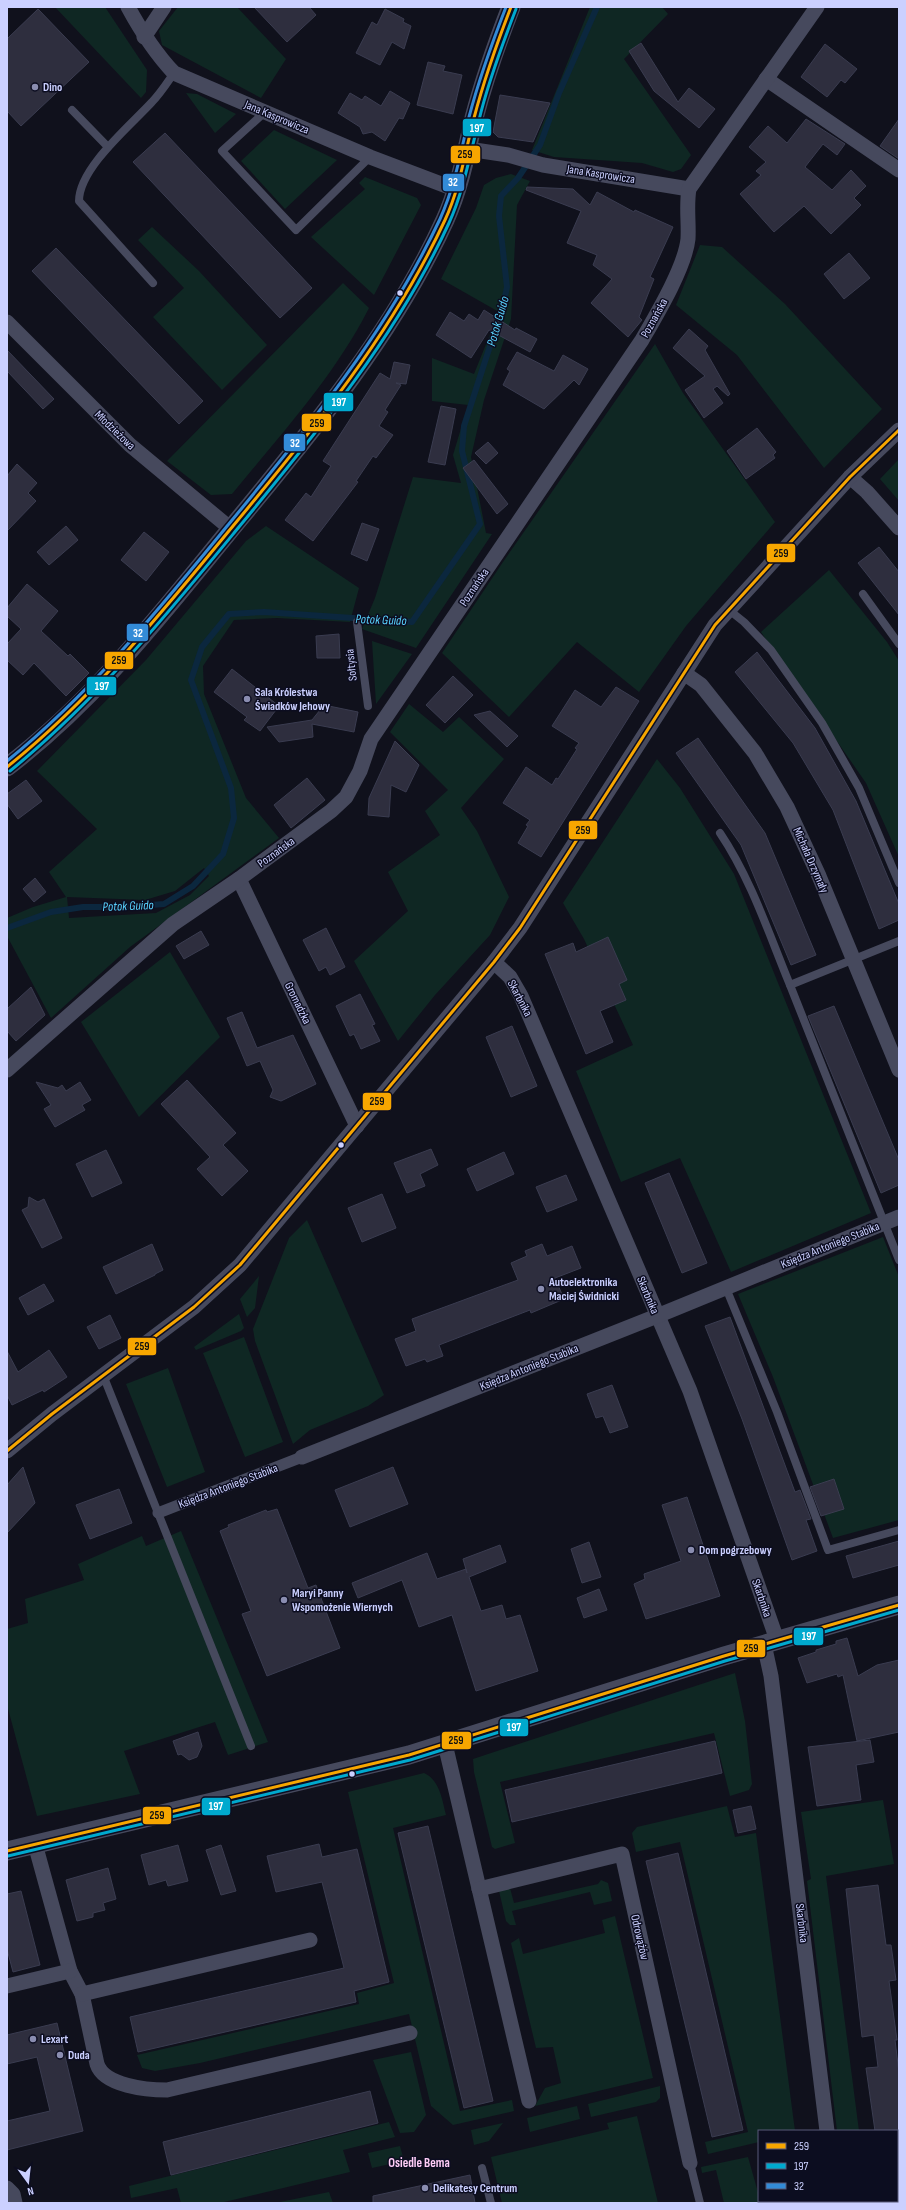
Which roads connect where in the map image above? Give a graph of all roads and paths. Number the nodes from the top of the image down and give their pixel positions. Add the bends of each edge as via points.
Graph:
1 (128, 7) edge
2 (164, 7) edge
3 (511, 7) edge
4 (817, 7) edge
5 (144, 37) junction
6 (174, 73) junction
7 (766, 79) junction
8 (72, 110) dead end
9 (265, 112) junction
10 (108, 147) junction
11 (468, 149) junction
12 (370, 157) junction
13 (899, 170) edge
14 (689, 189) junction
15 (457, 190) junction
16 (152, 283) dead end
17 (7, 322) edge
18 (899, 430) edge
19 (850, 477) junction
20 (899, 528) edge
21 (231, 529) junction
22 (863, 594) dead end
23 (729, 610) junction
24 (357, 622) dead end
25 (899, 644) edge
26 (684, 673) junction
27 (368, 706) dead end
28 (7, 767) edge
29 (720, 833) dead end
30 (239, 879) junction
31 (899, 883) edge
32 (899, 942) edge
33 (853, 959) junction
34 (494, 962) junction
35 (790, 985) junction
36 (7, 1070) edge
37 (899, 1070) edge
38 (357, 1126) junction
39 (899, 1217) edge
40 (884, 1223) junction
41 (899, 1260) edge
42 (726, 1288) junction
43 (657, 1316) junction
44 (103, 1375) junction
45 (7, 1451) edge
46 (302, 1457) joint
47 (158, 1513) junction
48 (899, 1530) edge
49 (899, 1605) edge
50 (770, 1642) junction
51 (446, 1744) junction
52 (251, 1746) dead end
53 (35, 1844) junction
54 (7, 1850) edge
55 (479, 1889) junction
56 (310, 1940) dead end
57 (70, 1971) junction
58 (7, 1986) edge
59 (82, 1994) junction
60 (410, 2033) dead end
61 (529, 2101) dead end
62 (827, 2130) edge
63 (690, 2163) joint
64 (482, 2168) dead end
65 (7, 2188) edge
66 (15, 2203) edge
67 (491, 2203) edge
68 (700, 2203) edge

1 - 5 street, Jana Kasprowicza
2 - 5 street
3 - 11 street via 484,84
4 - 7 street, Poznańska
5 - 6 street, Jana Kasprowicza via 158,57
6 - 9 street, Jana Kasprowicza
6 - 10 lane via 153,101
7 - 13 street
7 - 14 street, Poznańska
8 - 10 lane
9 - 12 street, Jana Kasprowicza
9 - 12 lane via 222,151 296,230
10 - 16 lane via 79,190 78,201
11 - 14 street, Jana Kasprowicza via 521,158 543,165
11 - 15 street
12 - 15 street, Jana Kasprowicza
14 - 30 street, Poznańska via 688,240 676,275 642,340 371,739 360,771 346,797 312,826
15 - 21 street via 430,250 394,315 314,427
17 - 21 street, Młodzieżowa via 130,445
18 - 19 street
19 - 20 street
19 - 23 street
21 - 28 street via 138,642 93,692
22 - 25 lane
23 - 26 street via 715,625
23 - 31 lane via 771,650 822,723 859,788
24 - 27 lane, Sołtysia
26 - 33 street, Michała Drzymały via 701,685 755,753 787,807
26 - 34 street via 520,928
29 - 35 lane via 735,854
30 - 36 street, Poznańska via 173,924
30 - 38 street, Gromadzka
32 - 33 lane
33 - 35 lane
33 - 37 street, Michała Drzymały
34 - 38 street
34 - 43 street, Skarbnika via 510,977 522,996
35 - 40 lane
38 - 44 street via 240,1265 188,1312
39 - 40 street, Księdza Antoniego Stabika
40 - 41 lane
40 - 42 street, Księdza Antoniego Stabika
42 - 43 street, Księdza Antoniego Stabika
42 - 48 lane via 777,1412 828,1550
43 - 46 street, Księdza Antoniego Stabika
43 - 50 street, Skarbnika via 692,1398
44 - 45 street
44 - 47 lane
46 - 47 street, Księdza Antoniego Stabika
47 - 52 lane
49 - 50 street
50 - 51 street
50 - 62 street, Skarbnika via 771,1676
51 - 53 street via 350,1770
51 - 55 street
53 - 54 street
53 - 57 street
55 - 61 street
55 - 63 street, Odrowążów via 622,1854
56 - 59 street
57 - 58 street
57 - 59 street
59 - 60 street via 99,2070 112,2080 148,2090 167,2090
63 - 68 lane
64 - 67 lane
65 - 66 street via 13,2194

